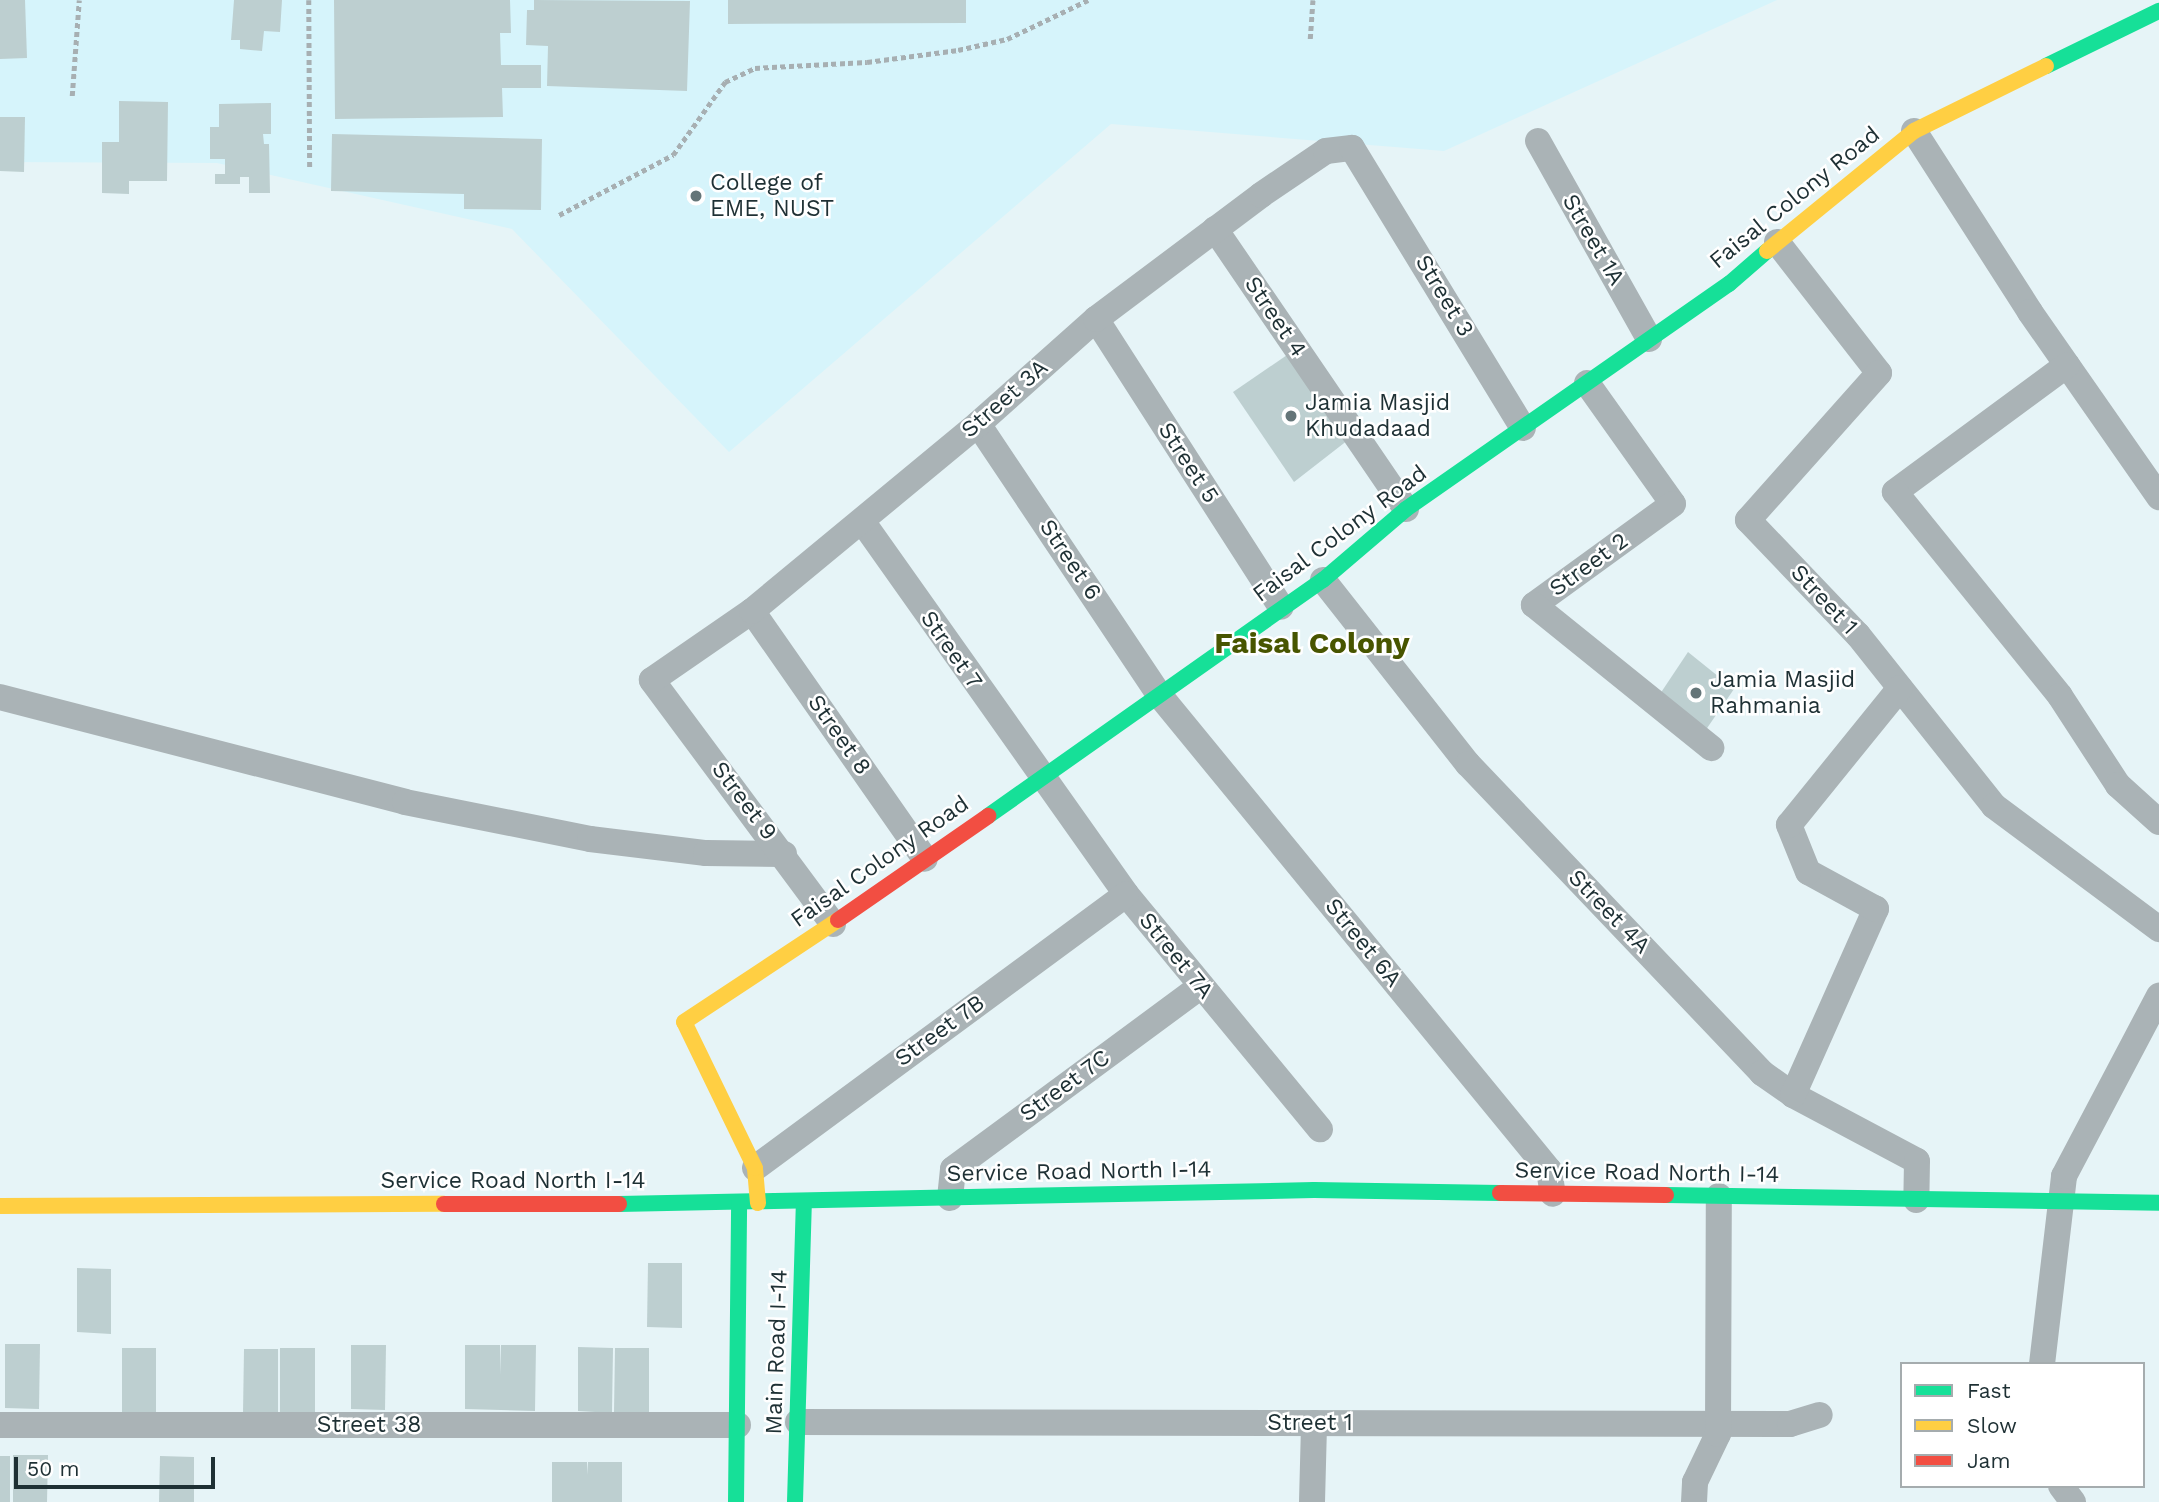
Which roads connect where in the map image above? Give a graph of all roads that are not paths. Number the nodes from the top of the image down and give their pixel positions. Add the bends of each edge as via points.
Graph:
1 (2159, 11) edge
2 (1914, 131) junction
3 (1538, 141) dead end
4 (1364, 164) joint
5 (1215, 229) junction
6 (1777, 242) junction
7 (1096, 319) junction
8 (1649, 339) junction
9 (2067, 365) junction
10 (1587, 383) junction
11 (978, 424) junction
12 (1523, 428) junction
13 (2159, 497) edge
14 (1406, 509) junction
15 (862, 522) junction
16 (1323, 580) junction
17 (1281, 607) junction
18 (752, 611) junction
19 (652, 680) joint
20 (1900, 688) junction
21 (0, 697) edge
22 (1161, 697) junction
23 (1711, 748) dead end
24 (1039, 778) junction
25 (2159, 822) edge
26 (784, 854) junction
27 (925, 859) junction
28 (1126, 894) junction
29 (834, 924) junction
30 (2159, 929) edge
31 (1200, 987) junction
32 (2159, 996) edge
33 (1793, 1095) junction
34 (1320, 1129) dead end
35 (755, 1168) junction
36 (1553, 1194) junction
37 (1719, 1196) junction
38 (950, 1198) junction
39 (1916, 1200) junction
40 (2058, 1202) junction
41 (739, 1203) junction
42 (758, 1203) junction
43 (804, 1203) junction
44 (2159, 1203) edge
45 (0, 1206) edge
46 (776, 1359) dead end
47 (799, 1360) junction
48 (2042, 1362) edge
49 (1820, 1415) dead end
50 (798, 1422) junction
51 (1314, 1423) junction
52 (1716, 1423) junction
53 (0, 1425) edge
54 (738, 1425) junction
55 (736, 1502) edge
56 (795, 1502) edge
57 (1312, 1502) edge
58 (1694, 1502) edge

1 - 2 main road, Faisal Colony Road
2 - 6 main road, Faisal Colony Road
2 - 9 street
3 - 8 street, Street 1A
4 - 5 street, Street 3A via 1352,148 1326,151
4 - 12 street, Street 3
5 - 7 street, Street 3A
5 - 14 street, Street 4
6 - 8 main road, Faisal Colony Road via 1728,284
6 - 20 street, Street 1 via 1879,373 1748,520 1858,635
7 - 11 street, Street 3A
7 - 17 street, Street 5
8 - 10 main road, Faisal Colony Road
9 - 13 street
9 - 25 street via 1895,492 2060,696 2118,785
10 - 12 main road, Faisal Colony Road
10 - 23 street, Street 2 via 1673,504 1534,605
11 - 15 street, Street 3A
11 - 22 street, Street 6
12 - 14 main road, Faisal Colony Road
14 - 16 main road, Faisal Colony Road
15 - 18 street, Street 3A
15 - 24 street, Street 7
16 - 17 main road, Faisal Colony Road
16 - 33 street, Street 4A via 1468,764 1694,1004 1762,1073
17 - 22 main road, Faisal Colony Road
18 - 19 street, Street 3A
18 - 27 street, Street 8
19 - 26 street, Street 9
20 - 30 street, Street 1 via 1994,806
20 - 33 street via 1789,825 1808,872 1876,909
21 - 26 street via 457,812 590,839 706,853
22 - 24 main road, Faisal Colony Road
22 - 36 street, Street 6A via 1549,1170
24 - 27 main road, Faisal Colony Road
24 - 28 street, Street 7A
26 - 29 street, Street 9
27 - 29 main road, Faisal Colony Road
28 - 31 street, Street 7A
28 - 35 street, Street 7B
29 - 35 main road, Faisal Colony Road via 684,1022
31 - 34 street, Street 7A
31 - 38 street, Street 7C via 953,1169
32 - 40 street via 2064,1176
33 - 39 street, Street 4A via 1917,1161
35 - 42 main road, Faisal Colony Road
36 - 37 main road, Service Road North I-14
36 - 38 main road, Service Road North I-14 via 1314,1190
37 - 39 main road, Service Road North I-14
37 - 52 street
38 - 43 main road, Service Road North I-14
39 - 40 main road, Service Road North I-14
40 - 44 main road, Service Road North I-14
40 - 48 street
41 - 42 main road, Service Road North I-14
41 - 45 main road, Service Road North I-14
41 - 54 main road, Main Road I-14 via 747,1358
42 - 43 main road, Service Road North I-14
43 - 47 main road, Main Road I-14
46 - 47 main road
47 - 50 main road, Main Road I-14
49 - 52 street, Street 1 via 1790,1424
50 - 51 street, Street 1
50 - 56 main road, Main Road I-14
51 - 52 street, Street 1
51 - 57 street
52 - 58 street via 1718,1434 1695,1482
53 - 54 street, Street 38
54 - 55 main road, Main Road I-14

